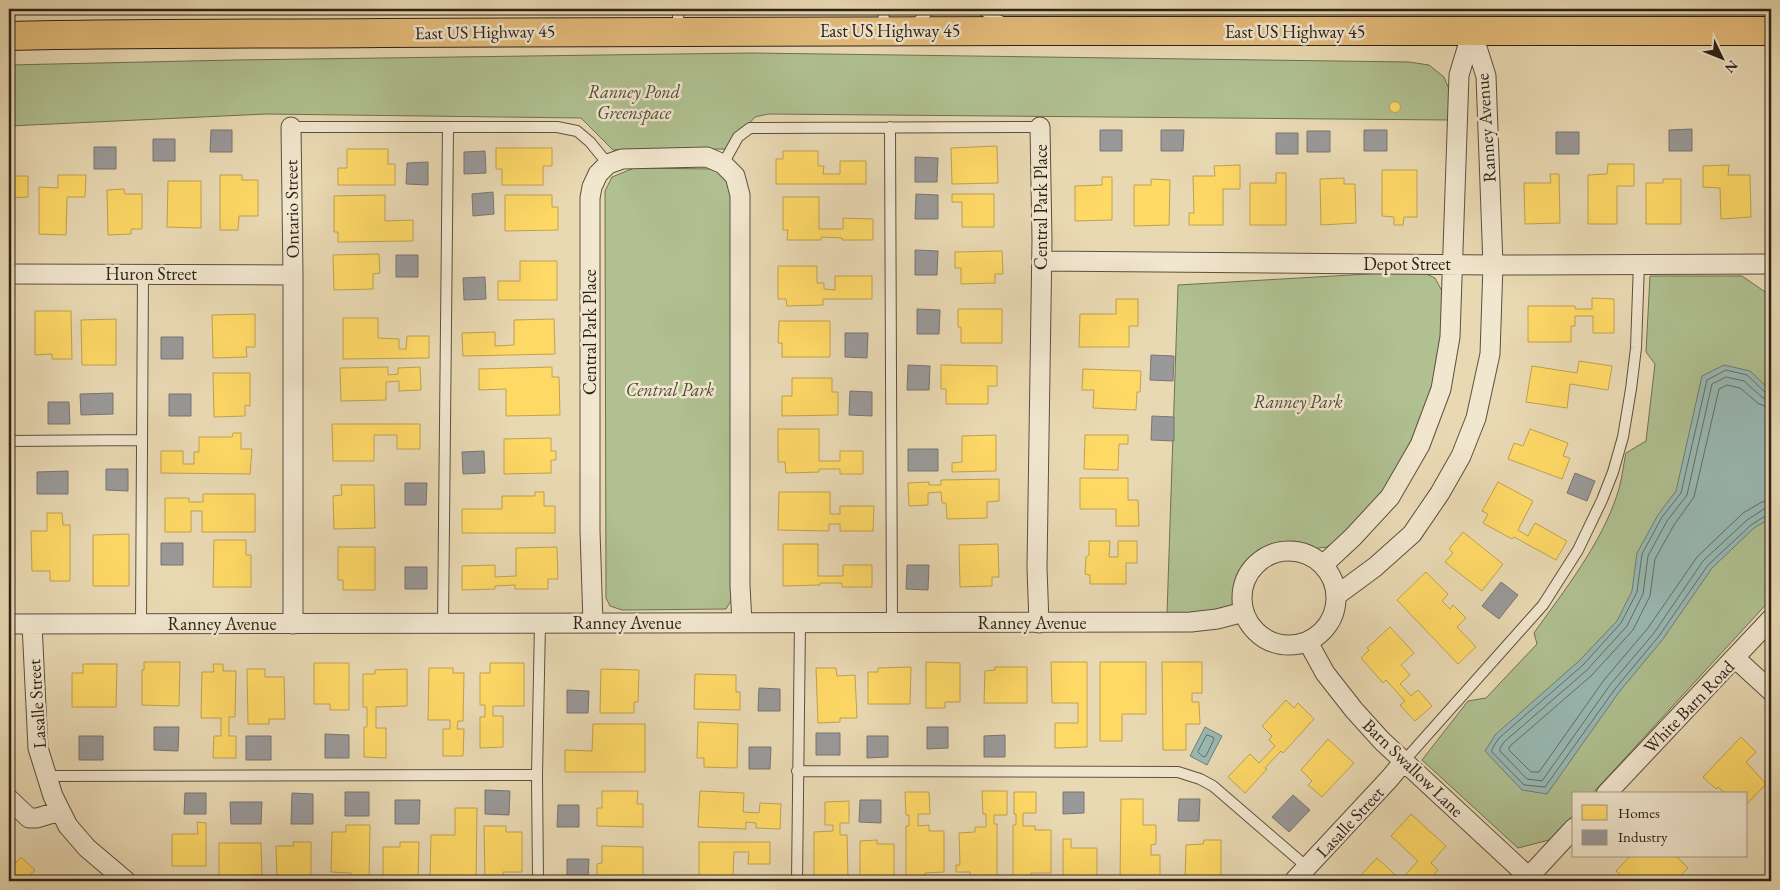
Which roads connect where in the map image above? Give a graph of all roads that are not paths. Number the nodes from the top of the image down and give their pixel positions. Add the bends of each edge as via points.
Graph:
1 (930, 9) edge
2 (980, 9) edge
3 (678, 20) edge
4 (891, 24) edge
5 (1771, 31) edge
6 (1016, 32) junction
7 (1472, 32) junction
8 (9, 36) edge
9 (291, 126) joint
10 (1040, 126) joint
11 (448, 127) junction
12 (890, 127) junction
13 (608, 164) junction
14 (723, 164) junction
15 (1042, 260) junction
16 (1639, 263) junction
17 (1452, 264) junction
18 (1493, 264) junction
19 (1771, 264) edge
20 (9, 274) edge
21 (143, 274) junction
22 (293, 275) junction
23 (142, 440) junction
24 (9, 441) edge
25 (1323, 565) junction
26 (1337, 595) junction
27 (1244, 612) junction
28 (1771, 619) edge
29 (443, 623) junction
30 (540, 623) junction
31 (593, 623) junction
32 (742, 623) junction
33 (800, 623) junction
34 (892, 623) junction
35 (1039, 623) junction
36 (9, 624) edge
37 (32, 624) junction
38 (141, 624) junction
39 (294, 624) junction
40 (1308, 642) junction
41 (1735, 658) junction
42 (1771, 691) edge
43 (1404, 760) junction
44 (797, 771) junction
45 (537, 775) junction
46 (46, 776) junction
47 (1608, 792) edge
48 (9, 799) edge
49 (60, 811) junction
50 (1572, 830) edge
51 (1307, 868) junction
52 (1529, 880) edge
53 (126, 881) edge
54 (538, 881) edge
55 (797, 881) edge
56 (1294, 881) edge

1 - 4 lane via 923,18
2 - 6 lane
3 - 4 main road, East US Highway 45
3 - 8 main road, East US Highway 45
4 - 6 main road, East US Highway 45
5 - 7 main road, East US Highway 45
6 - 7 main road, East US Highway 45
7 - 17 street, Ranney Avenue via 1459,74
7 - 18 street, Ranney Avenue via 1486,76
9 - 11 lane, Ontario Street
9 - 22 street, Ontario Street
10 - 12 lane, Central Park Place
10 - 15 street, Central Park Place
11 - 13 lane, Ontario Street via 558,127 577,131
11 - 29 lane
12 - 14 lane, Central Park Place via 750,128 738,137
12 - 34 lane
13 - 14 street via 622,159 707,158
13 - 31 street, Central Park Place via 598,174 590,198
14 - 32 street via 735,176 740,195
15 - 17 street, Depot Street
15 - 35 street, Central Park Place
16 - 18 street, Depot Street
16 - 19 street, Depot Street
16 - 43 lane via 1631,389 1613,472 1602,500 1578,550 1544,605
17 - 18 street, Depot Street
17 - 25 street, Ranney Avenue via 1450,337 1440,388 1420,445 1390,497
18 - 26 street, Ranney Avenue via 1490,354 1476,418 1461,456 1412,534
20 - 21 street, Huron Street
21 - 22 street, Huron Street
21 - 23 lane
22 - 39 street, Ontario Street
23 - 24 lane
23 - 38 lane
25 - 26 street via 1332,578
25 - 27 street via 1308,555 1290,551 1265,558 1247,577 1242,594
26 - 40 street via 1334,614 1324,631
27 - 35 street, Ranney Avenue via 1191,622
27 - 40 street via 1262,638 1293,646
28 - 41 street, White Barn Road
29 - 30 street, Ranney Avenue
29 - 39 street, Ranney Avenue
30 - 31 street, Ranney Avenue
30 - 45 lane
31 - 32 street, Ranney Avenue
32 - 33 street, Ranney Avenue
33 - 34 street, Ranney Avenue
33 - 44 lane
34 - 35 street, Ranney Avenue
36 - 37 street, Ranney Avenue
37 - 38 street, Ranney Avenue
37 - 46 street, Lasalle Street via 38,748
38 - 39 street, Ranney Avenue
40 - 43 street, Barn Swallow Lane via 1325,673 1354,710
41 - 42 street
41 - 47 street, White Barn Road
43 - 51 street, Lasalle Street
43 - 52 street, Barn Swallow Lane
44 - 51 lane via 1178,772 1213,786
44 - 55 lane
45 - 46 lane
45 - 54 lane
46 - 49 street, Lasalle Street
48 - 49 street via 29,818
49 - 53 street, Lasalle Street via 86,848
50 - 52 street
51 - 56 street, Lasalle Street

